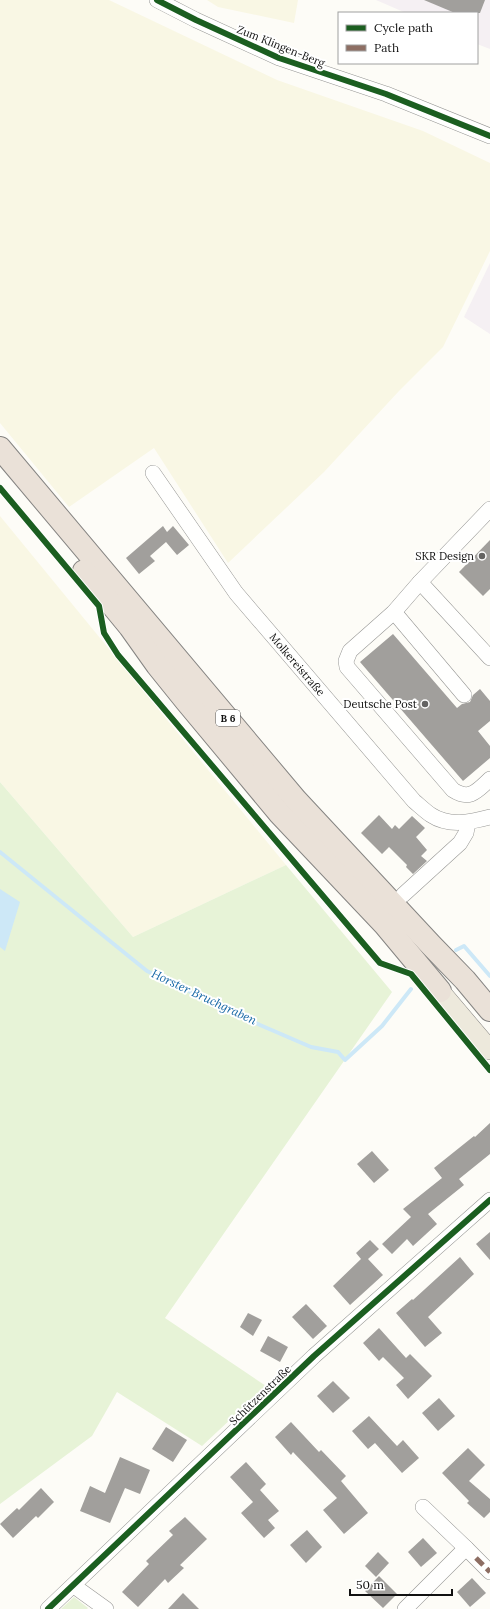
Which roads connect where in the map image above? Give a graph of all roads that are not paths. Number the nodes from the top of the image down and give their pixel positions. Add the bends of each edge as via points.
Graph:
1 (158, 0) edge
2 (490, 136) edge
3 (0, 448) edge
4 (0, 470) edge
5 (153, 473) dead end
6 (490, 509) edge
7 (420, 582) junction
8 (394, 612) junction
9 (490, 658) edge
10 (464, 695) dead end
11 (490, 779) edge
12 (490, 817) edge
13 (468, 823) junction
14 (403, 895) dead end
15 (440, 991) joint
16 (490, 1010) edge
17 (490, 1050) edge
18 (490, 1200) edge
19 (423, 1507) dead end
20 (471, 1553) junction
21 (490, 1572) edge
22 (74, 1586) junction
23 (48, 1609) edge
24 (106, 1609) edge
25 (405, 1609) edge

1 - 2 street, Zum Klingen-Berg via 279,58 386,94
3 - 16 highway, B 6 via 296,800
4 - 15 highway, B 6 via 280,814 385,925
5 - 13 street, Molkereistraße via 236,593 414,801 432,816 448,822
6 - 7 street
7 - 8 street
7 - 9 street
8 - 10 street
8 - 11 street via 350,651 346,667 452,790 461,795 473,794
12 - 13 street, Molkereistraße
13 - 14 street via 460,843
15 - 17 main road, B 6
18 - 22 street, Schützenstraße via 314,1356
19 - 20 street
20 - 21 street
20 - 25 street
22 - 23 street, Schützenstraße
22 - 24 street

